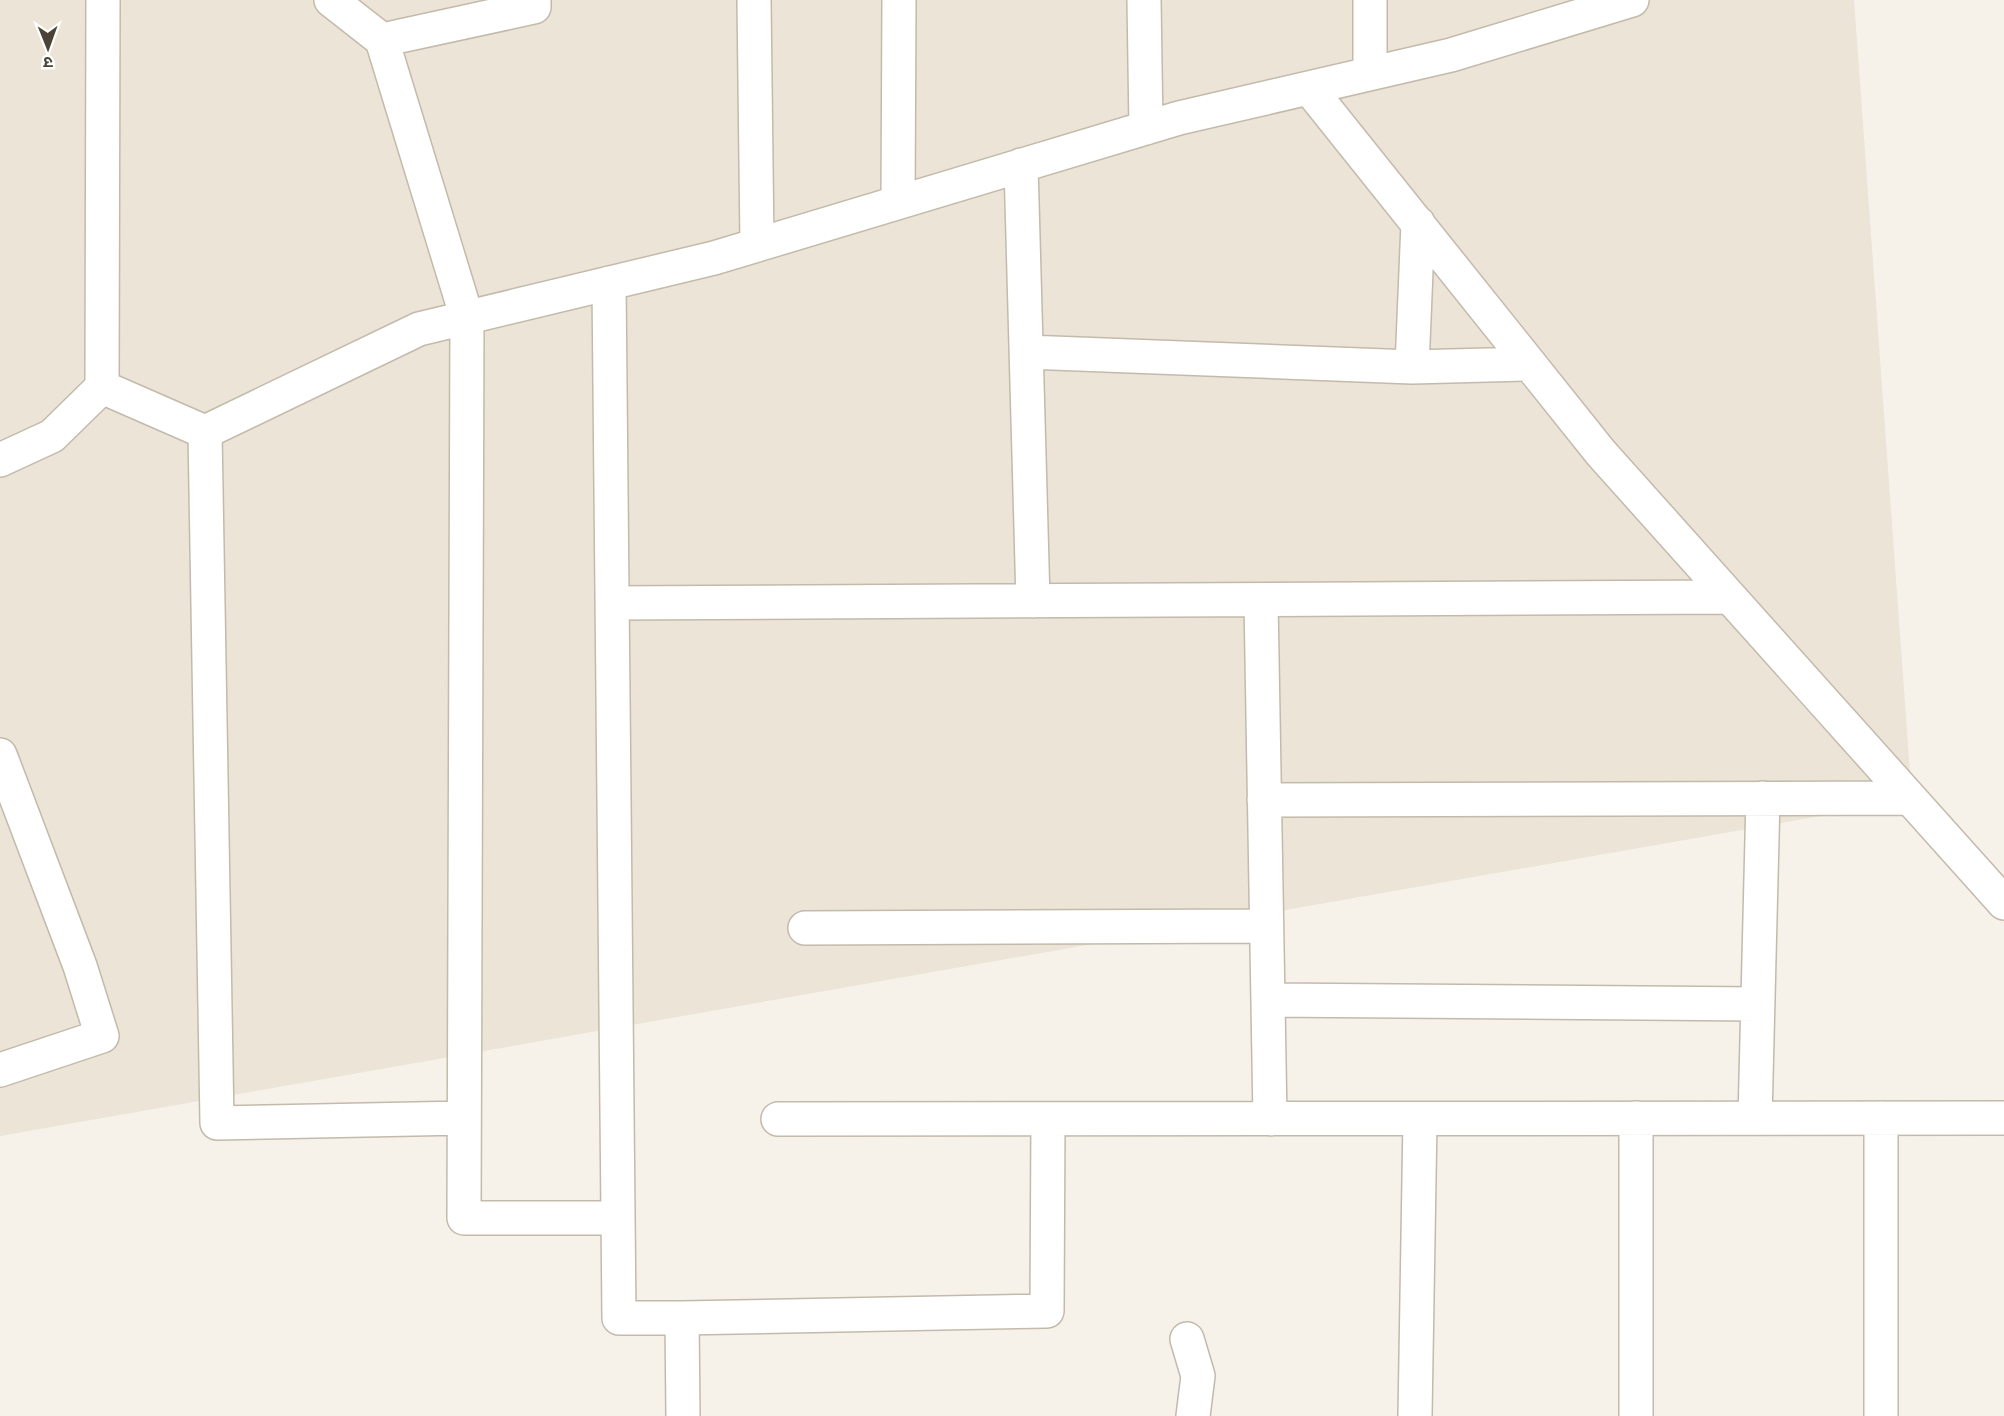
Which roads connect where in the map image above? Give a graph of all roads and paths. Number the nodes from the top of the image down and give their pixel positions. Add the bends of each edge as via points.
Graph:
1 (103, 0) edge
2 (331, 0) edge
3 (534, 0) edge
4 (754, 0) edge
5 (898, 0) edge
6 (1144, 0) edge
7 (1370, 0) edge
8 (1632, 0) edge
9 (382, 40) junction
10 (1370, 73) junction
11 (1309, 88) junction
12 (1146, 128) junction
13 (1021, 165) junction
14 (898, 202) junction
15 (1418, 223) junction
16 (757, 245) junction
17 (609, 283) junction
18 (467, 318) junction
19 (1027, 352) junction
20 (1530, 364) junction
21 (1412, 367) junction
22 (102, 387) junction
23 (206, 432) junction
24 (0, 460) edge
25 (1729, 597) junction
26 (1261, 600) junction
27 (1034, 601) junction
28 (612, 603) junction
29 (0, 755) edge
30 (1763, 798) junction
31 (1909, 798) junction
32 (1264, 800) junction
33 (2004, 903) edge
34 (1266, 926) junction
35 (805, 928) dead end
36 (1268, 1000) junction
37 (1758, 1004) junction
38 (0, 1070) edge
39 (464, 1118) junction
40 (1636, 1118) junction
41 (1755, 1118) junction
42 (1881, 1118) junction
43 (2004, 1118) edge
44 (778, 1119) dead end
45 (1048, 1119) junction
46 (1270, 1119) junction
47 (1420, 1119) junction
48 (618, 1218) junction
49 (682, 1318) junction
50 (1187, 1339) dead end
51 (683, 1416) edge
52 (1193, 1416) edge
53 (1416, 1416) edge
54 (1636, 1416) edge
55 (1881, 1416) edge

1 - 22 street
2 - 9 street
3 - 9 street via 534,7
4 - 16 street
5 - 14 street
6 - 12 street
7 - 10 street
8 - 10 street via 1451,54
9 - 18 street
10 - 11 street
11 - 12 street
11 - 15 street
12 - 13 street
13 - 14 street
13 - 19 street
14 - 16 street
15 - 20 street
15 - 21 street
16 - 17 street
17 - 18 street
17 - 28 street
18 - 23 street via 419,329
18 - 39 street
19 - 21 street
19 - 27 street
20 - 21 street
20 - 25 street via 1601,453
22 - 23 street
22 - 24 street via 52,436
23 - 39 street via 217,1124
25 - 26 street
25 - 31 street
26 - 27 street
26 - 32 street
27 - 28 street
28 - 48 street
29 - 38 street via 80,966 102,1036
30 - 31 street
30 - 32 street
30 - 37 street
31 - 33 street
32 - 34 street
34 - 35 street
34 - 36 street
36 - 37 street
36 - 46 street
37 - 41 street
39 - 48 street via 464,1218
40 - 41 street
40 - 47 street
40 - 54 street
41 - 42 street
42 - 43 street
42 - 55 street
44 - 45 street
45 - 46 street
45 - 49 street via 1047,1311
46 - 47 street
47 - 53 street
48 - 49 street via 619,1318
49 - 51 street
50 - 52 street via 1198,1376

